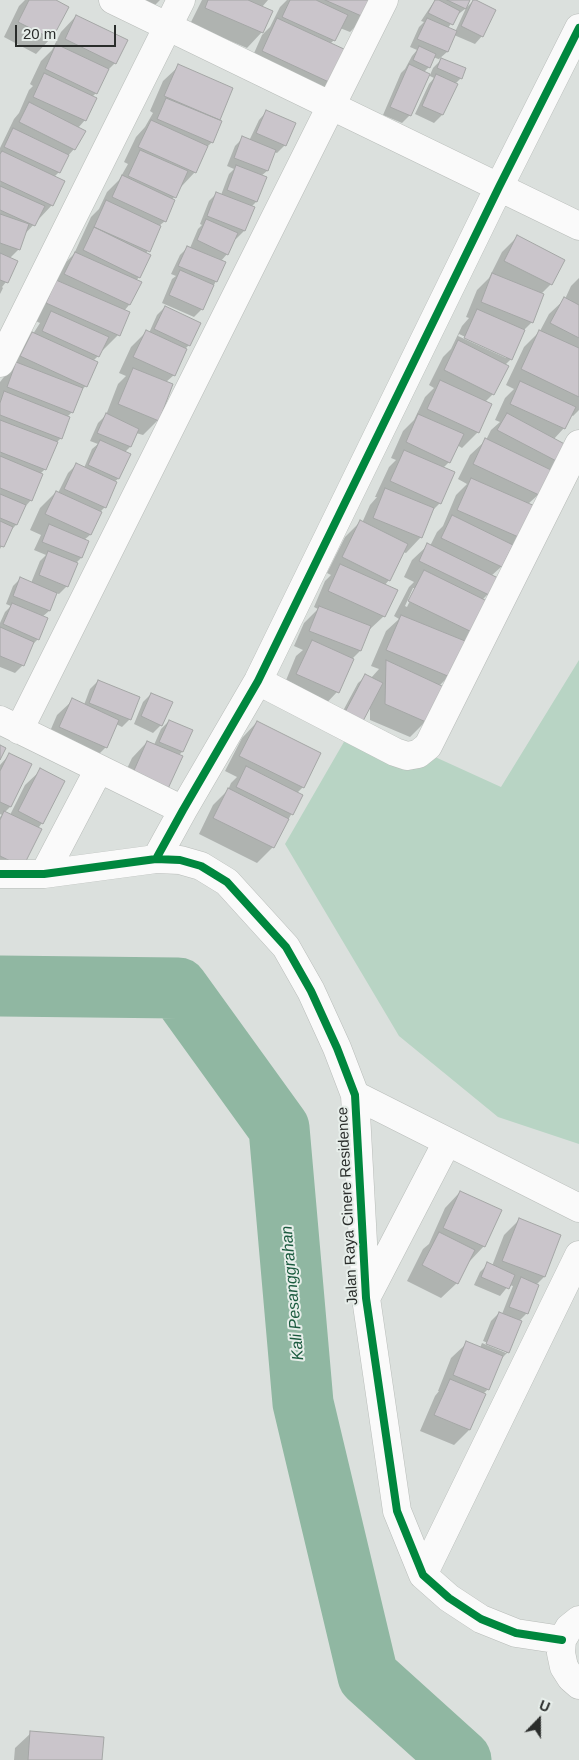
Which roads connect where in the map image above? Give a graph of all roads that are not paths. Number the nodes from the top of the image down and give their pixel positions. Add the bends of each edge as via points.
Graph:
1 (113, 0) edge
2 (181, 0) edge
3 (384, 0) edge
4 (168, 26) junction
5 (579, 28) edge
6 (332, 106) junction
7 (499, 187) junction
8 (579, 226) edge
9 (0, 363) edge
10 (579, 444) edge
11 (258, 681) junction
12 (10, 725) edge
13 (99, 769) junction
14 (183, 810) junction
15 (156, 859) junction
16 (0, 874) edge
17 (44, 874) junction
18 (355, 1095) junction
19 (447, 1142) junction
20 (579, 1208) edge
21 (579, 1256) edge
22 (366, 1298) junction
23 (423, 1575) junction
24 (571, 1630) edge
25 (579, 1685) edge

1 - 4 street
2 - 4 street
3 - 6 street
4 - 6 street
4 - 9 street
5 - 7 street
6 - 7 street
6 - 12 street
7 - 8 street
7 - 11 street
10 - 11 street via 428,746 418,754 407,756 395,752
11 - 14 street
12 - 13 street
13 - 14 street
13 - 17 street
14 - 15 street
15 - 17 street, Jalan Raya Cinere Residence
15 - 18 street, Jalan Raya Cinere Residence via 180,860 201,866 228,882 286,947 311,991
16 - 17 street, Jalan Raya Cinere Residence
18 - 19 street
18 - 22 street, Jalan Raya Cinere Residence
19 - 20 street
19 - 22 street
21 - 23 street
22 - 23 street, Jalan Raya Cinere Residence via 397,1511
23 - 24 street, Jalan Raya Cinere Residence via 481,1620 516,1633
24 - 25 street via 561,1653 564,1667

